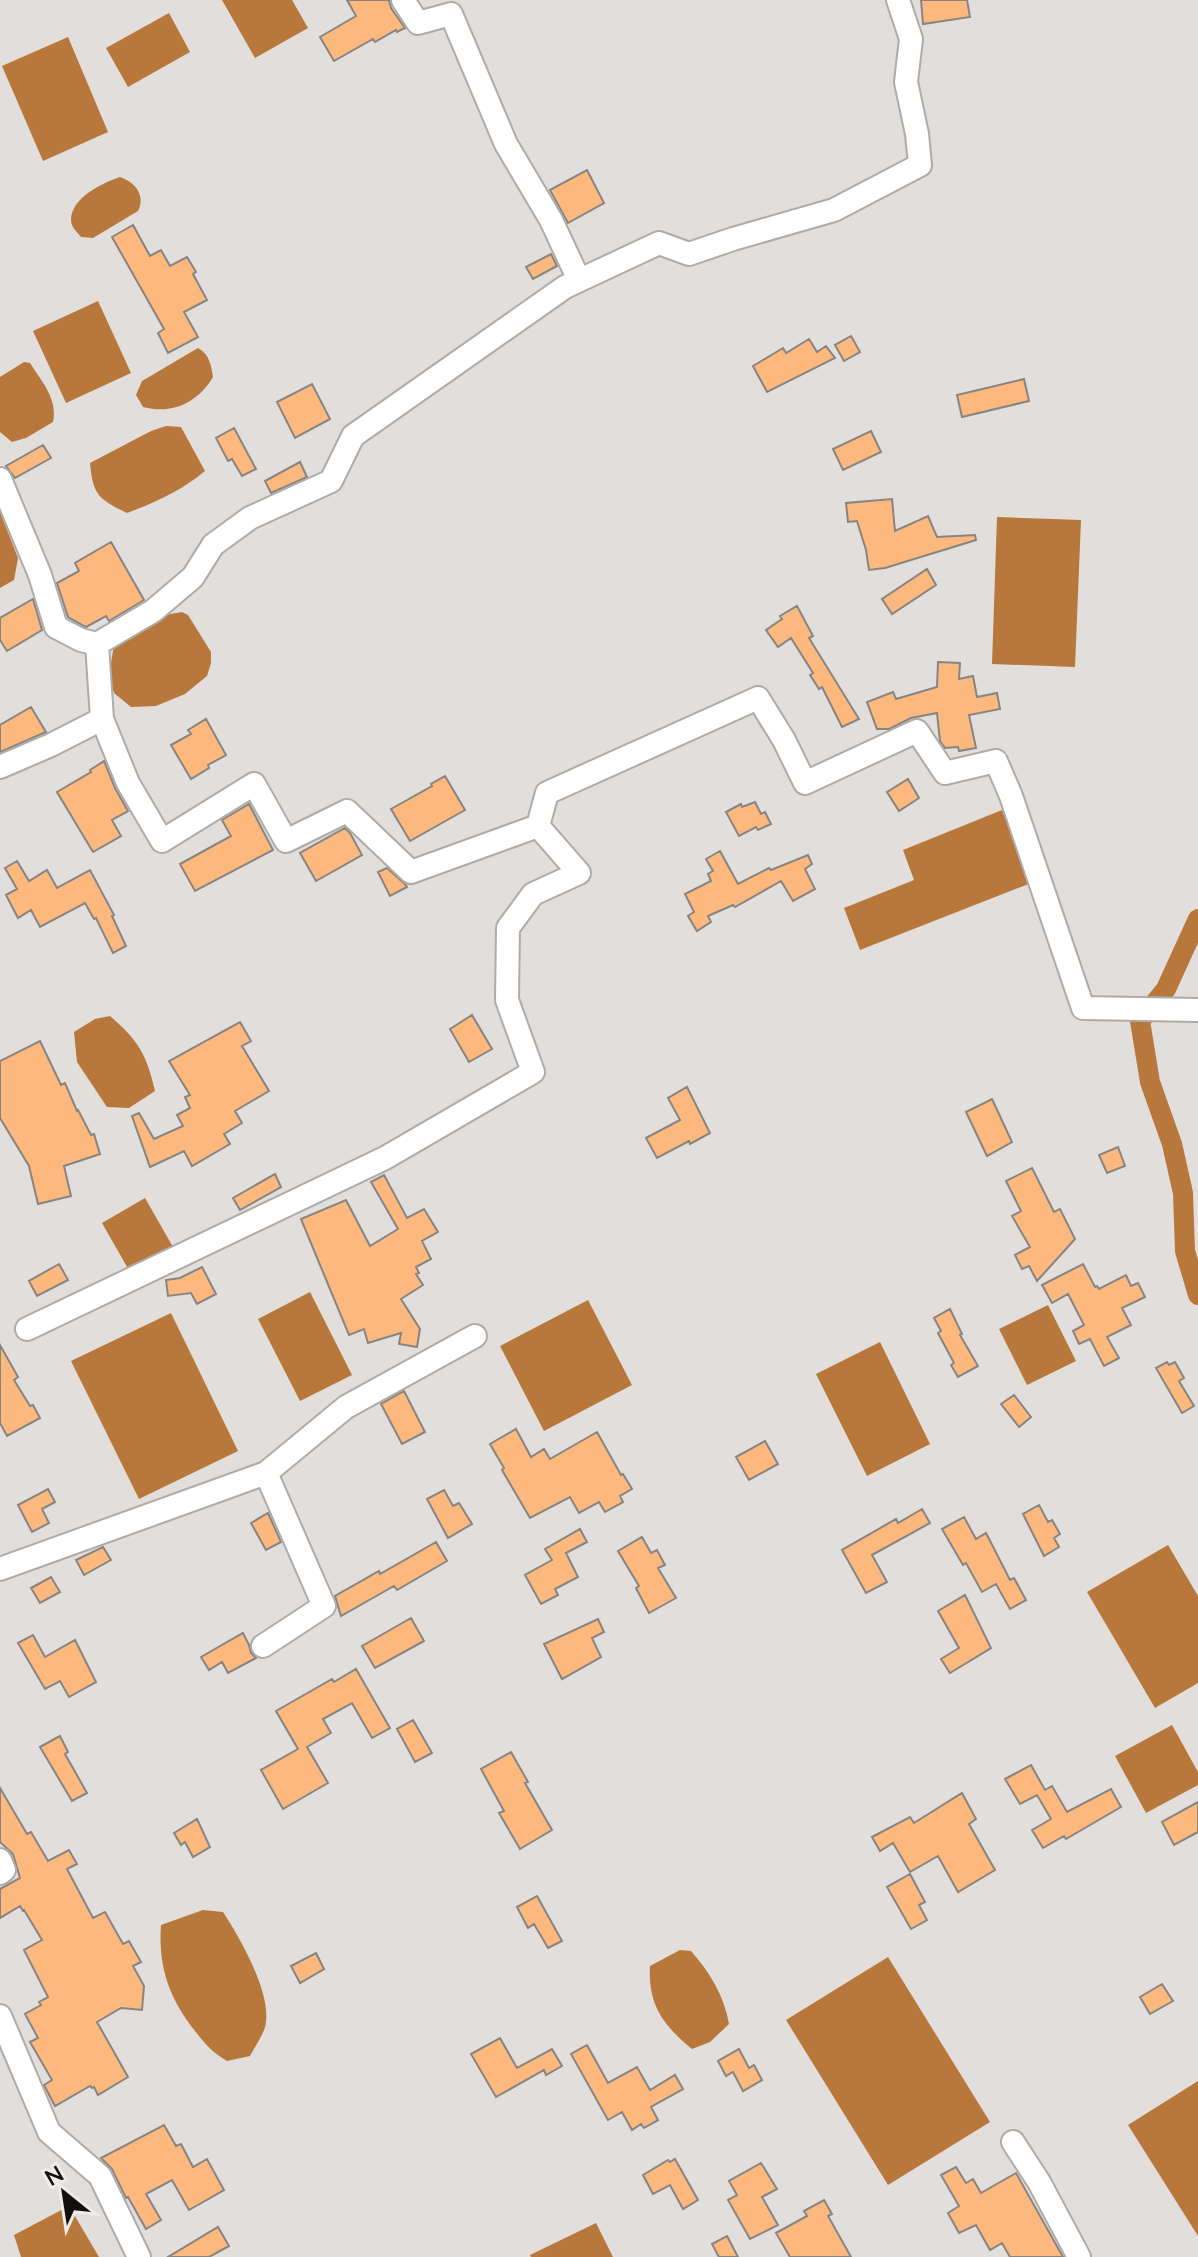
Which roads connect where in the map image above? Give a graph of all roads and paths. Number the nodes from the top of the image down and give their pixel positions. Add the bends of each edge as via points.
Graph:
1 (403, 0) edge
2 (898, 0) edge
3 (579, 280) junction
4 (0, 479) edge
5 (97, 644) junction
6 (102, 719) junction
7 (0, 767) edge
8 (538, 826) junction
9 (1198, 1010) edge
10 (27, 1329) dead end
11 (475, 1336) dead end
12 (266, 1473) junction
13 (0, 1569) edge
14 (263, 1646) dead end
15 (0, 1860) edge
16 (0, 1873) edge
17 (0, 2016) edge
18 (1013, 2142) dead end
19 (139, 2257) edge
20 (1079, 2257) edge

1 - 3 street via 418,23 451,14 506,144
2 - 3 street via 911,39 906,82 920,165 834,210 689,254 659,243
3 - 5 street via 353,436 331,481 250,518 213,545 193,577 153,611
4 - 5 street via 56,627
5 - 6 street
6 - 7 street
6 - 8 street via 128,783 162,841 254,784 286,841 347,811 411,872
8 - 9 street via 547,793 758,698 805,783 917,731 945,773 996,761 1083,1008
8 - 10 street via 579,873 533,894 508,928 507,1000 533,1072 385,1158
11 - 12 street via 346,1407
12 - 13 street
12 - 14 street via 324,1606
15 - 16 street
17 - 19 street via 49,2132 100,2176
18 - 20 street

